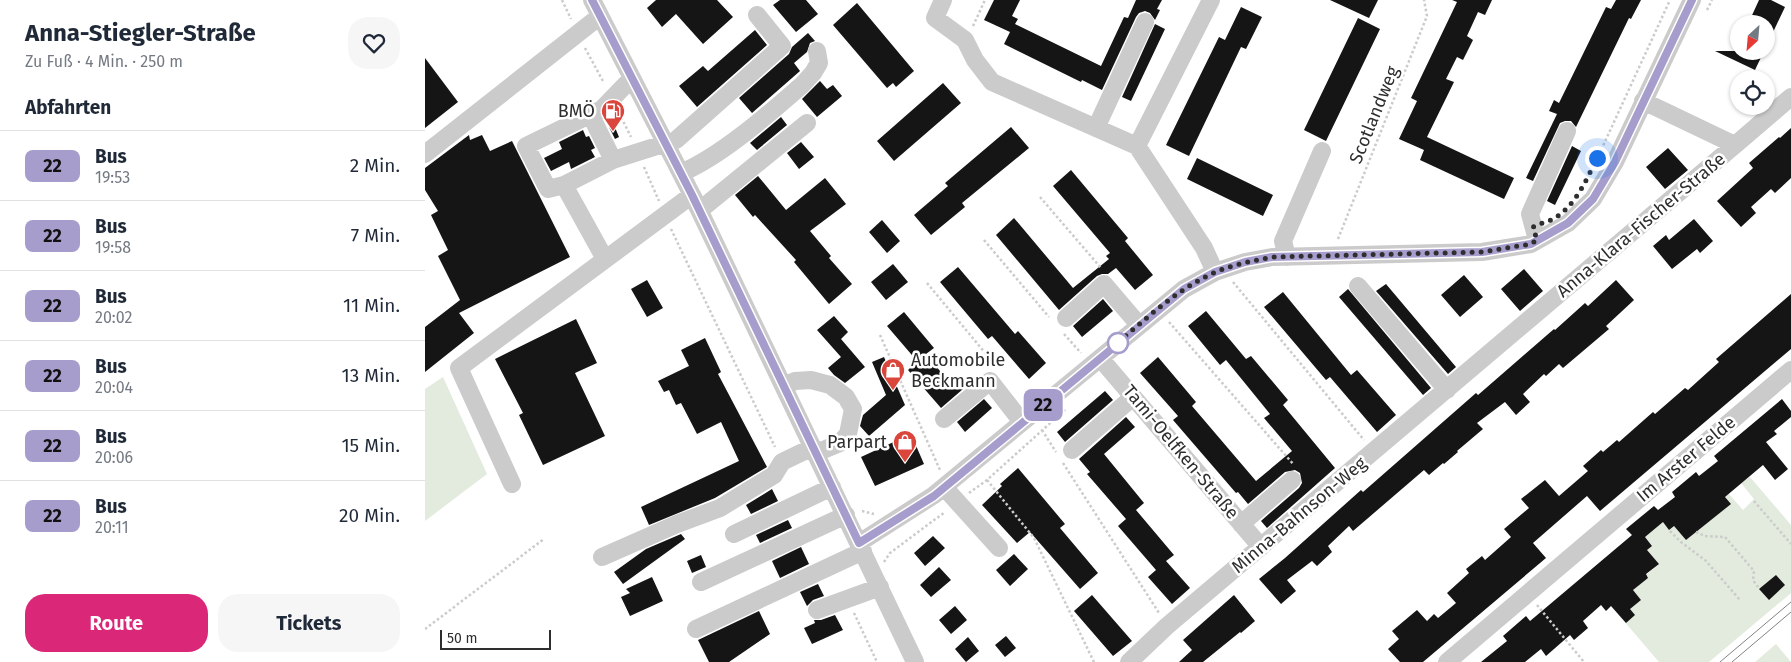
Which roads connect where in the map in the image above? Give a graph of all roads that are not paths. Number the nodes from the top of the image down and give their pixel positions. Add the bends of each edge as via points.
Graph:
1 (592, 0) edge
2 (943, 0) edge
3 (1211, 0) edge
4 (1692, 0) edge
5 (757, 15) dead end
6 (600, 16) junction
7 (1145, 22) dead end
8 (817, 51) dead end
9 (632, 78) junction
10 (1791, 97) edge
11 (1643, 101) junction
12 (590, 114) junction
13 (807, 123) dead end
14 (1096, 128) junction
15 (1567, 131) dead end
16 (666, 144) junction
17 (1735, 145) junction
18 (1137, 146) junction
19 (1321, 151) dead end
20 (425, 154) edge
21 (613, 160) junction
22 (681, 173) junction
23 (564, 185) junction
24 (696, 203) junction
25 (1537, 240) junction
26 (1287, 257) junction
27 (605, 259) junction
28 (1222, 275) junction
29 (1358, 286) dead end
30 (1060, 323) road end
31 (1139, 325) junction
32 (1094, 353) junction
33 (1471, 370) joint
34 (1791, 370) edge
35 (784, 386) junction
36 (1447, 390) junction
37 (1133, 397) junction
38 (944, 419) dead end
39 (1022, 422) junction
40 (815, 450) junction
41 (1064, 456) road end
42 (1293, 473) road end
43 (943, 479) junction
44 (512, 484) dead end
45 (832, 487) junction
46 (846, 516) junction
47 (1241, 524) junction
48 (733, 534) dead end
49 (861, 547) junction
50 (1261, 547) junction
51 (999, 548) dead end
52 (602, 557) dead end
53 (701, 582) dead end
54 (880, 587) junction
55 (817, 610) dead end
56 (696, 629) dead end
57 (915, 662) edge
58 (1129, 662) edge
59 (1447, 662) edge

1 - 6 street
2 - 14 street via 935,18 965,40 992,82
3 - 18 street
4 - 11 street
5 - 16 street via 782,46 676,140
6 - 9 street
6 - 20 street
7 - 14 street
8 - 22 street via 819,63 802,85 725,148
9 - 12 street via 602,108
9 - 16 street
10 - 17 street
11 - 17 street, Anna-Klara-Fischer-Straße
11 - 25 street via 1615,162 1593,199 1568,223
12 - 21 street
12 - 23 street via 526,146 548,189
13 - 24 street
14 - 18 street
15 - 25 street via 1530,214
16 - 21 street
16 - 22 street
17 - 33 street, Anna-Klara-Fischer-Straße
18 - 28 street
19 - 26 street via 1283,241
21 - 23 street
22 - 24 street
23 - 27 street
24 - 27 street via 665,215
24 - 35 street
25 - 26 street via 1531,244 1482,252
26 - 28 street via 1245,262
27 - 44 street via 459,368
28 - 31 street via 1184,289
29 - 36 street
30 - 31 street via 1104,284
31 - 32 street
32 - 37 street, Tami-Oelfken-Straße
32 - 39 street
33 - 36 street, Minna-Bahnson-Weg
34 - 59 street, Im Arster Felde via 1577,543 1527,594
35 - 40 street
35 - 40 street via 811,380 830,385 846,397 853,409 848,434 840,442
36 - 50 street, Minna-Bahnson-Weg
37 - 41 street
37 - 47 street, Tami-Oelfken-Straße
38 - 39 street via 989,381
39 - 43 street
40 - 45 street
40 - 52 street via 782,462 774,474 720,508
42 - 47 street
43 - 49 street via 934,496
43 - 51 street
45 - 46 street
45 - 48 street
46 - 49 street
46 - 53 street
47 - 50 street, Tami-Oelfken-Straße
49 - 54 street
49 - 56 street
50 - 58 street, Minna-Bahnson-Weg
54 - 55 street
54 - 57 street

